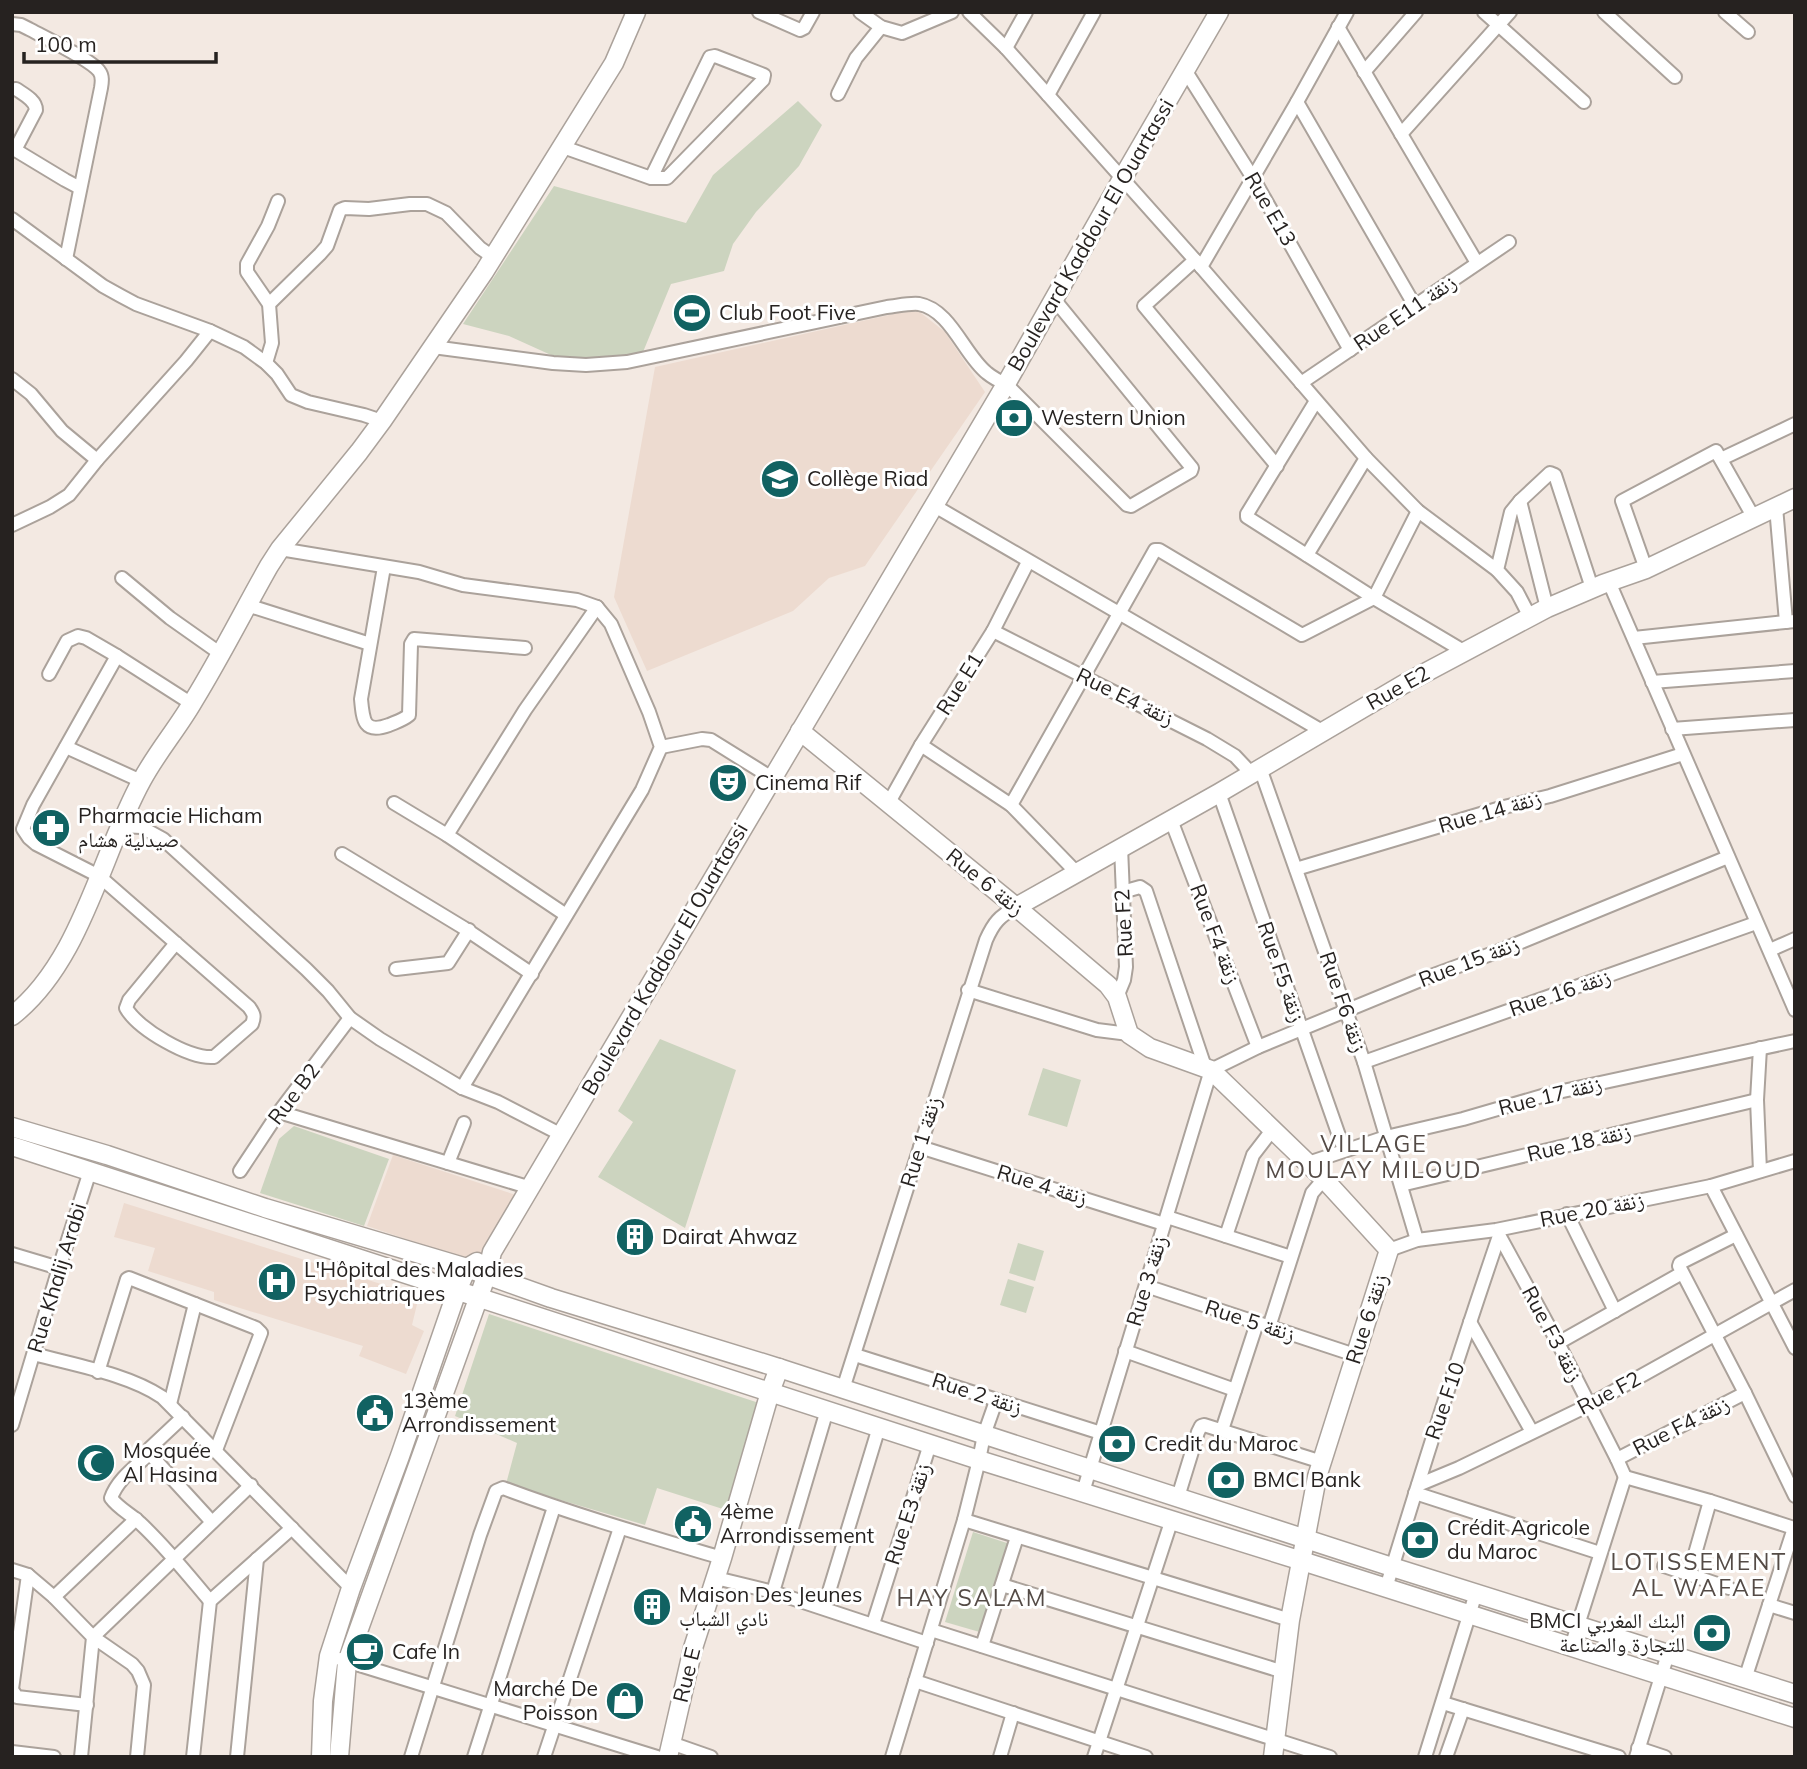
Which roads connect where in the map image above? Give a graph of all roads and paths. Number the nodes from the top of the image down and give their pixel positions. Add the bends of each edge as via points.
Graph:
1 (636, 12) edge
2 (759, 12) edge
3 (813, 12) edge
4 (859, 12) edge
5 (952, 12) edge
6 (969, 12) edge
7 (1026, 12) edge
8 (1094, 12) edge
9 (1219, 12) edge
10 (1347, 12) edge
11 (1416, 12) edge
12 (1484, 12) edge
13 (1510, 12) edge
14 (1725, 12) edge
15 (1612, 15) edge
16 (12, 24) edge
17 (1499, 25) junction
18 (881, 27) junction
19 (1338, 27) junction
20 (1748, 32) dead end
21 (1006, 48) junction
22 (1185, 70) junction
23 (1364, 72) junction
24 (1675, 77) dead end
25 (16, 89) dead end
26 (838, 93) dead end
27 (1048, 95) junction
28 (1297, 102) junction
29 (1584, 102) dead end
30 (1401, 134) junction
31 (563, 147) junction
32 (14, 149) edge
33 (651, 177) junction
34 (1253, 178) junction
35 (1122, 179) junction
36 (80, 188) junction
37 (278, 201) dead end
38 (12, 219) edge
39 (1509, 242) dead end
40 (493, 257) junction
41 (66, 258) junction
42 (1198, 263) junction
43 (1478, 263) junction
44 (1054, 299) junction
45 (269, 304) junction
46 (1415, 306) junction
47 (210, 331) junction
48 (433, 347) junction
49 (1350, 350) junction
50 (266, 363) junction
51 (12, 379) edge
52 (1301, 383) junction
53 (1006, 384) junction
54 (1316, 401) junction
55 (382, 421) junction
56 (1795, 424) edge
57 (1366, 458) junction
58 (1721, 459) junction
59 (97, 460) junction
60 (1278, 466) junction
61 (1795, 498) edge
62 (1520, 501) junction
63 (933, 505) junction
64 (1776, 507) junction
65 (1418, 511) junction
66 (1754, 517) junction
67 (12, 525) edge
68 (281, 549) junction
69 (1307, 555) junction
70 (1028, 562) junction
71 (384, 567) junction
72 (1646, 569) junction
73 (1497, 570) junction
74 (122, 578) dead end
75 (1601, 585) junction
76 (1374, 598) junction
77 (247, 605) junction
78 (597, 607) junction
79 (1547, 608) junction
80 (1120, 614) junction
81 (1530, 617) junction
82 (1790, 621) edge
83 (993, 631) junction
84 (1634, 638) junction
85 (370, 644) junction
86 (525, 648) dead end
87 (1465, 652) junction
88 (221, 654) junction
89 (117, 656) junction
90 (1795, 671) edge
91 (49, 674) dead end
92 (1084, 677) junction
93 (1652, 682) junction
94 (192, 704) junction
95 (1795, 720) edge
96 (1672, 729) junction
97 (800, 731) junction
98 (1322, 731) junction
99 (921, 746) junction
100 (66, 747) junction
101 (662, 747) junction
102 (1683, 754) junction
103 (1255, 770) junction
104 (772, 778) junction
105 (141, 782) junction
106 (1219, 793) junction
107 (394, 803) dead end
108 (888, 804) junction
109 (1011, 805) junction
110 (1171, 820) junction
111 (120, 826) junction
112 (447, 835) junction
113 (1121, 847) junction
114 (342, 854) dead end
115 (1728, 857) junction
116 (1296, 869) junction
117 (1077, 873) junction
118 (99, 876) junction
119 (1122, 892) junction
120 (1016, 907) junction
121 (566, 915) junction
122 (1756, 923) junction
123 (468, 930) junction
124 (1795, 939) edge
125 (176, 943) junction
126 (1770, 950) junction
127 (396, 970) dead end
128 (532, 974) junction
129 (968, 990) junction
130 (1117, 997) junction
131 (1346, 1010) junction
132 (1795, 1010) edge
133 (12, 1016) edge
134 (350, 1018) junction
135 (1301, 1030) junction
136 (1129, 1034) junction
137 (1795, 1041) edge
138 (1258, 1047) junction
139 (1760, 1048) junction
140 (1364, 1062) junction
141 (1208, 1069) junction
142 (463, 1088) junction
143 (1757, 1100) junction
144 (279, 1112) junction
145 (464, 1123) dead end
146 (12, 1127) edge
147 (1273, 1129) junction
148 (562, 1135) junction
149 (1387, 1137) junction
150 (12, 1146) edge
151 (920, 1147) junction
152 (1344, 1150) junction
153 (1795, 1161) edge
154 (448, 1163) junction
155 (1308, 1163) junction
156 (90, 1171) junction
157 (240, 1171) dead end
158 (1760, 1171) junction
159 (1324, 1179) junction
160 (1401, 1185) junction
161 (1711, 1186) junction
162 (531, 1188) junction
163 (1567, 1214) junction
164 (1165, 1221) junction
165 (1498, 1233) junction
166 (1736, 1235) junction
167 (1226, 1236) junction
168 (1417, 1240) junction
169 (1389, 1250) junction
170 (492, 1252) junction
171 (12, 1254) edge
172 (1291, 1257) junction
173 (59, 1268) junction
174 (467, 1268) junction
175 (1682, 1273) junction
176 (487, 1274) junction
177 (1146, 1286) junction
178 (1795, 1290) edge
179 (457, 1291) junction
180 (477, 1298) junction
181 (1770, 1303) junction
182 (194, 1304) junction
183 (1615, 1311) junction
184 (1470, 1322) junction
185 (1263, 1325) junction
186 (1714, 1336) junction
187 (1558, 1343) junction
188 (1793, 1343) edge
189 (1125, 1351) junction
190 (34, 1354) junction
191 (855, 1355) junction
192 (1355, 1355) junction
193 (779, 1368) junction
194 (99, 1371) junction
195 (843, 1389) junction
196 (1235, 1390) junction
197 (770, 1392) junction
198 (1745, 1393) junction
199 (996, 1401) junction
200 (170, 1404) junction
201 (1589, 1405) junction
202 (416, 1407) junction
203 (827, 1410) junction
204 (183, 1417) junction
205 (434, 1417) junction
206 (12, 1425) edge
207 (879, 1427) junction
208 (1222, 1430) junction
209 (1532, 1432) junction
210 (1101, 1433) junction
211 (984, 1435) junction
212 (930, 1444) junction
213 (216, 1450) junction
214 (149, 1454) junction
215 (1617, 1458) junction
216 (979, 1460) junction
217 (1322, 1462) junction
218 (1090, 1468) junction
219 (1625, 1477) junction
220 (251, 1485) junction
221 (1417, 1489) junction
222 (1083, 1492) junction
223 (1795, 1496) edge
224 (1178, 1497) junction
225 (1710, 1501) junction
226 (554, 1507) junction
227 (136, 1520) junction
228 (964, 1520) junction
229 (1172, 1520) junction
230 (212, 1522) junction
231 (292, 1528) junction
232 (620, 1528) junction
233 (1795, 1528) edge
234 (1017, 1536) junction
235 (1307, 1538) junction
236 (1600, 1553) junction
237 (174, 1558) junction
238 (722, 1558) junction
239 (257, 1559) junction
240 (1302, 1561) junction
241 (1664, 1566) dead end
242 (1392, 1567) junction
243 (12, 1570) edge
244 (28, 1574) junction
245 (1689, 1575) junction
246 (716, 1578) junction
247 (1153, 1578) junction
248 (1002, 1585) junction
249 (351, 1588) junction
250 (1386, 1588) junction
251 (1729, 1588) dead end
252 (773, 1592) junction
253 (1476, 1593) junction
254 (54, 1597) junction
255 (210, 1601) junction
256 (1769, 1605) junction
257 (824, 1608) junction
258 (1795, 1614) edge
259 (1470, 1615) junction
260 (1290, 1620) junction
261 (873, 1624) junction
262 (1577, 1625) junction
263 (1137, 1626) junction
264 (93, 1637) junction
265 (929, 1637) junction
266 (982, 1646) junction
267 (1571, 1647) junction
268 (1668, 1654) junction
269 (329, 1656) junction
270 (347, 1662) junction
271 (1284, 1672) junction
272 (14, 1673) edge
273 (1661, 1675) junction
274 (1745, 1679) junction
275 (915, 1681) junction
276 (433, 1688) junction
277 (1116, 1689) junction
278 (12, 1690) edge
279 (1795, 1694) edge
280 (1443, 1703) junction
281 (87, 1705) junction
282 (490, 1707) junction
283 (1463, 1710) junction
284 (1013, 1713) junction
285 (1793, 1716) edge
286 (553, 1725) junction
287 (1100, 1741) junction
288 (1274, 1749) edge
289 (669, 1750) edge
290 (12, 1752) edge
291 (1637, 1753) edge
292 (54, 1757) edge
293 (81, 1757) edge
294 (136, 1757) edge
295 (193, 1757) edge
296 (237, 1757) edge
297 (321, 1757) edge
298 (339, 1757) edge
299 (411, 1757) edge
300 (474, 1757) edge
301 (544, 1757) edge
302 (657, 1757) edge
303 (710, 1757) edge
304 (892, 1757) edge
305 (1000, 1757) edge
306 (1094, 1757) edge
307 (1146, 1757) edge
308 (1330, 1757) edge
309 (1425, 1757) edge
310 (1446, 1757) edge
311 (1619, 1757) edge
312 (1665, 1757) edge

1 - 31 main road via 614,63
2 - 3 street via 800,30
4 - 18 street
5 - 18 street via 902,33
6 - 21 street
7 - 21 street
8 - 27 street
9 - 22 main road, Boulevard Kaddour El Ouartassi
10 - 19 street
11 - 23 street
12 - 17 street
13 - 17 street
14 - 20 street
15 - 24 street
16 - 36 street via 30,29 100,73
17 - 29 street
17 - 30 street
18 - 26 street via 856,58
19 - 23 street
19 - 28 street
21 - 27 street
22 - 34 street, Rue E13
22 - 35 main road, Boulevard Kaddour El Ouartassi
23 - 30 street
25 - 32 street via 36,110
27 - 35 street
28 - 34 street
28 - 46 street
30 - 43 street
31 - 33 street
31 - 40 main road
32 - 36 street
33 - 33 street via 710,57 764,75 670,176
34 - 42 street
34 - 49 street, Rue E13
35 - 42 street
35 - 44 main road, Boulevard Kaddour El Ouartassi
36 - 41 street
37 - 45 street via 247,264 247,272
38 - 41 street
39 - 43 street, Rue E11 زنقة
40 - 45 street via 446,213 428,204 345,208 340,210 327,246
40 - 48 main road
41 - 47 street via 129,300
42 - 52 street
42 - 60 street via 1144,306
43 - 46 street, Rue E11 زنقة
44 - 53 main road, Boulevard Kaddour El Ouartassi
44 - 53 street via 1192,470 1130,506
45 - 50 street via 272,343
46 - 49 street, Rue E11 زنقة
47 - 50 street
47 - 59 street
48 - 53 street via 552,363 627,362 910,304 939,315 985,372
48 - 55 main road
49 - 52 street, Rue E11 زنقة
50 - 55 street via 291,395
51 - 59 street
52 - 54 street
53 - 63 main road, Boulevard Kaddour El Ouartassi
54 - 57 street
54 - 60 street
55 - 68 main road
56 - 58 street
57 - 65 street
57 - 69 street
58 - 66 street
58 - 72 street via 1716,451 1622,501
59 - 67 street via 64,499
60 - 69 street via 1247,515
61 - 64 main road, Rue E2
62 - 73 street via 1510,516
62 - 75 street via 1550,473 1555,475
62 - 79 street
63 - 70 street
63 - 97 main road, Boulevard Kaddour El Ouartassi
64 - 66 main road, Rue E2
64 - 82 street
65 - 73 street
65 - 76 street
66 - 72 main road, Rue E2
68 - 71 street
68 - 77 main road
69 - 76 street
70 - 80 street
70 - 83 street, Rue E1
71 - 78 street
71 - 85 street
72 - 75 main road, Rue E2
73 - 81 street via 1517,592
74 - 88 street
75 - 79 main road, Rue E2
75 - 84 street
76 - 80 street via 1301,635 1157,549
76 - 87 street
77 - 85 street
77 - 88 main road
78 - 101 street via 611,624
78 - 112 street via 525,710
79 - 81 main road, Rue E2
80 - 92 street
80 - 98 street
81 - 87 main road, Rue E2
82 - 84 street
83 - 92 street, Rue E4 زنقة
83 - 99 street, Rue E1
84 - 93 street
85 - 86 street via 361,699 368,726 376,729 409,715 414,639
87 - 98 main road, Rue E2
88 - 94 main road
89 - 91 street via 86,638 73,637
89 - 94 street
89 - 100 street
90 - 93 street
92 - 103 street, Rue E4 زنقة via 1223,748
92 - 109 street
93 - 96 street
94 - 105 main road
95 - 96 street
96 - 102 street
97 - 104 main road, Boulevard Kaddour El Ouartassi
97 - 108 main road, Rue 6 زنقة
98 - 103 main road, Rue E2
99 - 108 street, Rue E1
99 - 109 street
100 - 105 street
100 - 118 street via 23,829 36,844
101 - 104 street via 711,740
101 - 121 street via 642,790
102 - 115 street
102 - 116 street, Rue 14 زنقة
103 - 106 main road, Rue E2
103 - 116 street, Rue F6 زنقة
104 - 148 main road, Boulevard Kaddour El Ouartassi
105 - 111 main road
106 - 110 main road, Rue E2
106 - 135 street, Rue F5 زنقة
107 - 112 street
108 - 120 main road, Rue 6 زنقة
109 - 117 street
110 - 113 main road, Rue E2
110 - 138 street, Rue F4 زنقة
111 - 118 main road
111 - 134 street via 141,827 163,839 312,975
112 - 121 street
113 - 117 main road, Rue E2
113 - 119 street, Rue F2
114 - 123 street
115 - 122 street
115 - 131 street, Rue 15 زنقة
116 - 131 street, Rue F6 زنقة
117 - 120 main road, Rue E2
118 - 125 street
118 - 133 main road via 54,970
119 - 130 street, Rue F2 via 1126,967
119 - 141 street via 1140,887 1146,891
120 - 129 street, Rue 1 زنقة via 992,925
120 - 130 main road, Rue 6 زنقة
121 - 128 street
122 - 126 street
122 - 140 street, Rue 16 زنقة
123 - 127 street via 448,963
123 - 128 street
124 - 126 street
125 - 125 street via 126,1008 164,1041 192,1054 214,1057 252,1024 254,1014
126 - 132 street
128 - 142 street
129 - 136 street via 1097,1030
129 - 151 street, Rue 1 زنقة
130 - 136 main road, Rue 6 زنقة
131 - 135 street, Rue 15 زنقة
131 - 140 street, Rue F6 زنقة
134 - 142 street
134 - 144 street, Rue B2
135 - 138 street, Rue 15 زنقة
135 - 152 street, Rue F5 زنقة
136 - 141 main road, Rue 6 زنقة via 1150,1048
137 - 139 street, Rue 17 زنقة
138 - 141 street, Rue 15 زنقة
139 - 143 street
139 - 149 street, Rue 17 زنقة via 1549,1094
140 - 149 street, Rue F6 زنقة
141 - 147 main road, Rue 6 زنقة
141 - 164 street, Rue 3 زنقة
142 - 148 street
143 - 158 street
143 - 160 street, Rue 18 زنقة
144 - 154 street
144 - 157 street, Rue B2
145 - 154 street
146 - 174 main road
147 - 155 main road, Rue 6 زنقة
147 - 167 street via 1253,1155
148 - 162 main road, Boulevard Kaddour El Ouartassi
149 - 152 street, Rue 17 زنقة
149 - 160 street, Rue F6 زنقة
150 - 156 main road
151 - 164 street, Rue 4 زنقة
151 - 191 street, Rue 1 زنقة
152 - 155 street, Rue 17 زنقة
153 - 158 street, Rue 20 زنقة
154 - 162 street
155 - 159 main road, Rue 6 زنقة
156 - 173 street, Rue Khalij Arabi
156 - 179 main road
158 - 161 street, Rue 20 زنقة
159 - 169 main road, Rue 6 زنقة
159 - 172 street via 1312,1193
160 - 168 street, Rue F6 زنقة
161 - 163 street, Rue 20 زنقة
161 - 166 street
162 - 170 main road, Boulevard Kaddour El Ouartassi
163 - 165 street, Rue 20 زنقة
163 - 183 street
164 - 167 street, Rue 4 زنقة
164 - 177 street, Rue 3 زنقة
165 - 168 street, Rue 20 زنقة
165 - 184 street, Rue F10
165 - 187 street, Rue F3 زنقة
166 - 175 street via 1680,1263
166 - 181 street
167 - 172 street, Rue 4 زنقة
168 - 169 street, Rue 20 زنقة
169 - 192 main road, Rue 6 زنقة
170 - 174 main road
170 - 176 main road
171 - 173 street
172 - 185 street
173 - 190 street, Rue Khalij Arabi
174 - 176 main road
174 - 179 main road
175 - 183 street
175 - 186 street
176 - 180 main road
176 - 193 main road
177 - 185 street, Rue 5 زنقة
177 - 189 street, Rue 3 زنقة
178 - 181 street, Rue F2
179 - 180 main road
179 - 202 main road
180 - 197 main road
180 - 205 main road
181 - 186 street, Rue F2
181 - 188 street
182 - 194 street via 127,1279
182 - 200 street
182 - 213 street via 261,1333
183 - 187 street
184 - 209 street
184 - 221 street, Rue F10
185 - 192 street, Rue 5 زنقة
185 - 196 street
186 - 198 street
186 - 201 street, Rue F2
187 - 201 street, Rue F3 زنقة
189 - 196 street
189 - 210 street, Rue 3 زنقة
190 - 194 street
190 - 206 street, Rue Khalij Arabi
191 - 195 street, Rue 1 زنقة
191 - 199 street, Rue 2 زنقة
192 - 217 main road, Rue 6 زنقة
193 - 195 main road
193 - 197 main road, Rue E
194 - 200 street via 149,1388
195 - 211 main road
196 - 208 street
197 - 203 main road
197 - 238 main road, Rue E
198 - 215 street, Rue F4 زنقة
198 - 223 street
199 - 210 street, Rue 2 زنقة
199 - 211 street
200 - 204 street
201 - 209 street, Rue F2
201 - 215 street, Rue F3 زنقة
202 - 205 main road
202 - 249 main road
203 - 207 main road
203 - 252 street
204 - 213 street
204 - 214 street
205 - 270 main road
207 - 212 main road
207 - 257 street
208 - 217 street
208 - 224 street via 1204,1425 1199,1429
209 - 221 street, Rue F2
210 - 218 street, Rue 3 زنقة
211 - 216 street
211 - 218 main road
212 - 216 main road
212 - 261 street, Rue E3 زنقة
213 - 220 street
214 - 227 street via 123,1478 111,1499
214 - 230 street
215 - 219 street, Rue F3 زنقة
216 - 222 main road
216 - 228 street
217 - 235 main road, Rue 6 زنقة
218 - 222 street, Rue 3 زنقة
218 - 224 main road
219 - 225 street
219 - 236 street
220 - 230 street
220 - 231 street
221 - 236 street
221 - 242 street, Rue F10
222 - 229 main road
224 - 235 main road
225 - 233 street
225 - 245 street
226 - 232 street
226 - 276 street via 503,1488 496,1491
226 - 282 street
227 - 237 street
227 - 254 street
228 - 234 street
228 - 265 street
229 - 240 main road
229 - 247 street
230 - 237 street
231 - 239 street
231 - 249 street
232 - 238 street
232 - 286 street
233 - 256 street
234 - 247 street
234 - 248 street
235 - 240 main road, Rue 6 زنقة
235 - 242 main road
236 - 262 street
237 - 255 street
237 - 264 street
238 - 246 main road, Rue E
239 - 255 street
239 - 296 street
240 - 250 main road
240 - 260 main road, Rue 6 زنقة
241 - 245 street
242 - 250 street, Rue F10
242 - 253 main road
243 - 244 street
244 - 254 street
244 - 272 street
245 - 251 street
246 - 252 street
246 - 289 main road, Rue E via 693,1648
247 - 260 street
247 - 263 street
248 - 263 street
248 - 266 street
249 - 269 main road
250 - 259 main road
252 - 257 street
253 - 259 street
253 - 262 main road
254 - 264 street
255 - 295 street
256 - 258 street
256 - 274 street
257 - 261 street
259 - 267 main road
259 - 280 street
260 - 271 main road, Rue 6 زنقة
261 - 265 street
262 - 267 street
262 - 268 main road
263 - 271 street
263 - 277 street
264 - 281 street
264 - 294 street via 132,1664 144,1685
265 - 266 street
265 - 275 street
266 - 277 street
267 - 273 main road
268 - 273 street
268 - 274 main road
269 - 270 street
269 - 297 main road
270 - 276 street
270 - 298 main road
271 - 288 main road, Rue 6 زنقة
272 - 278 street
273 - 285 main road
273 - 291 street
274 - 279 main road
275 - 284 street
275 - 304 street
276 - 282 street
276 - 299 street
277 - 287 street
277 - 288 street
278 - 281 street via 17,1697
280 - 283 street
280 - 309 street
281 - 293 street
282 - 286 street
282 - 300 street
283 - 310 street
283 - 311 street
284 - 287 street
284 - 305 street
286 - 301 street
286 - 302 street
287 - 306 street
287 - 307 street
288 - 308 street
289 - 303 street
290 - 292 street
291 - 312 street

